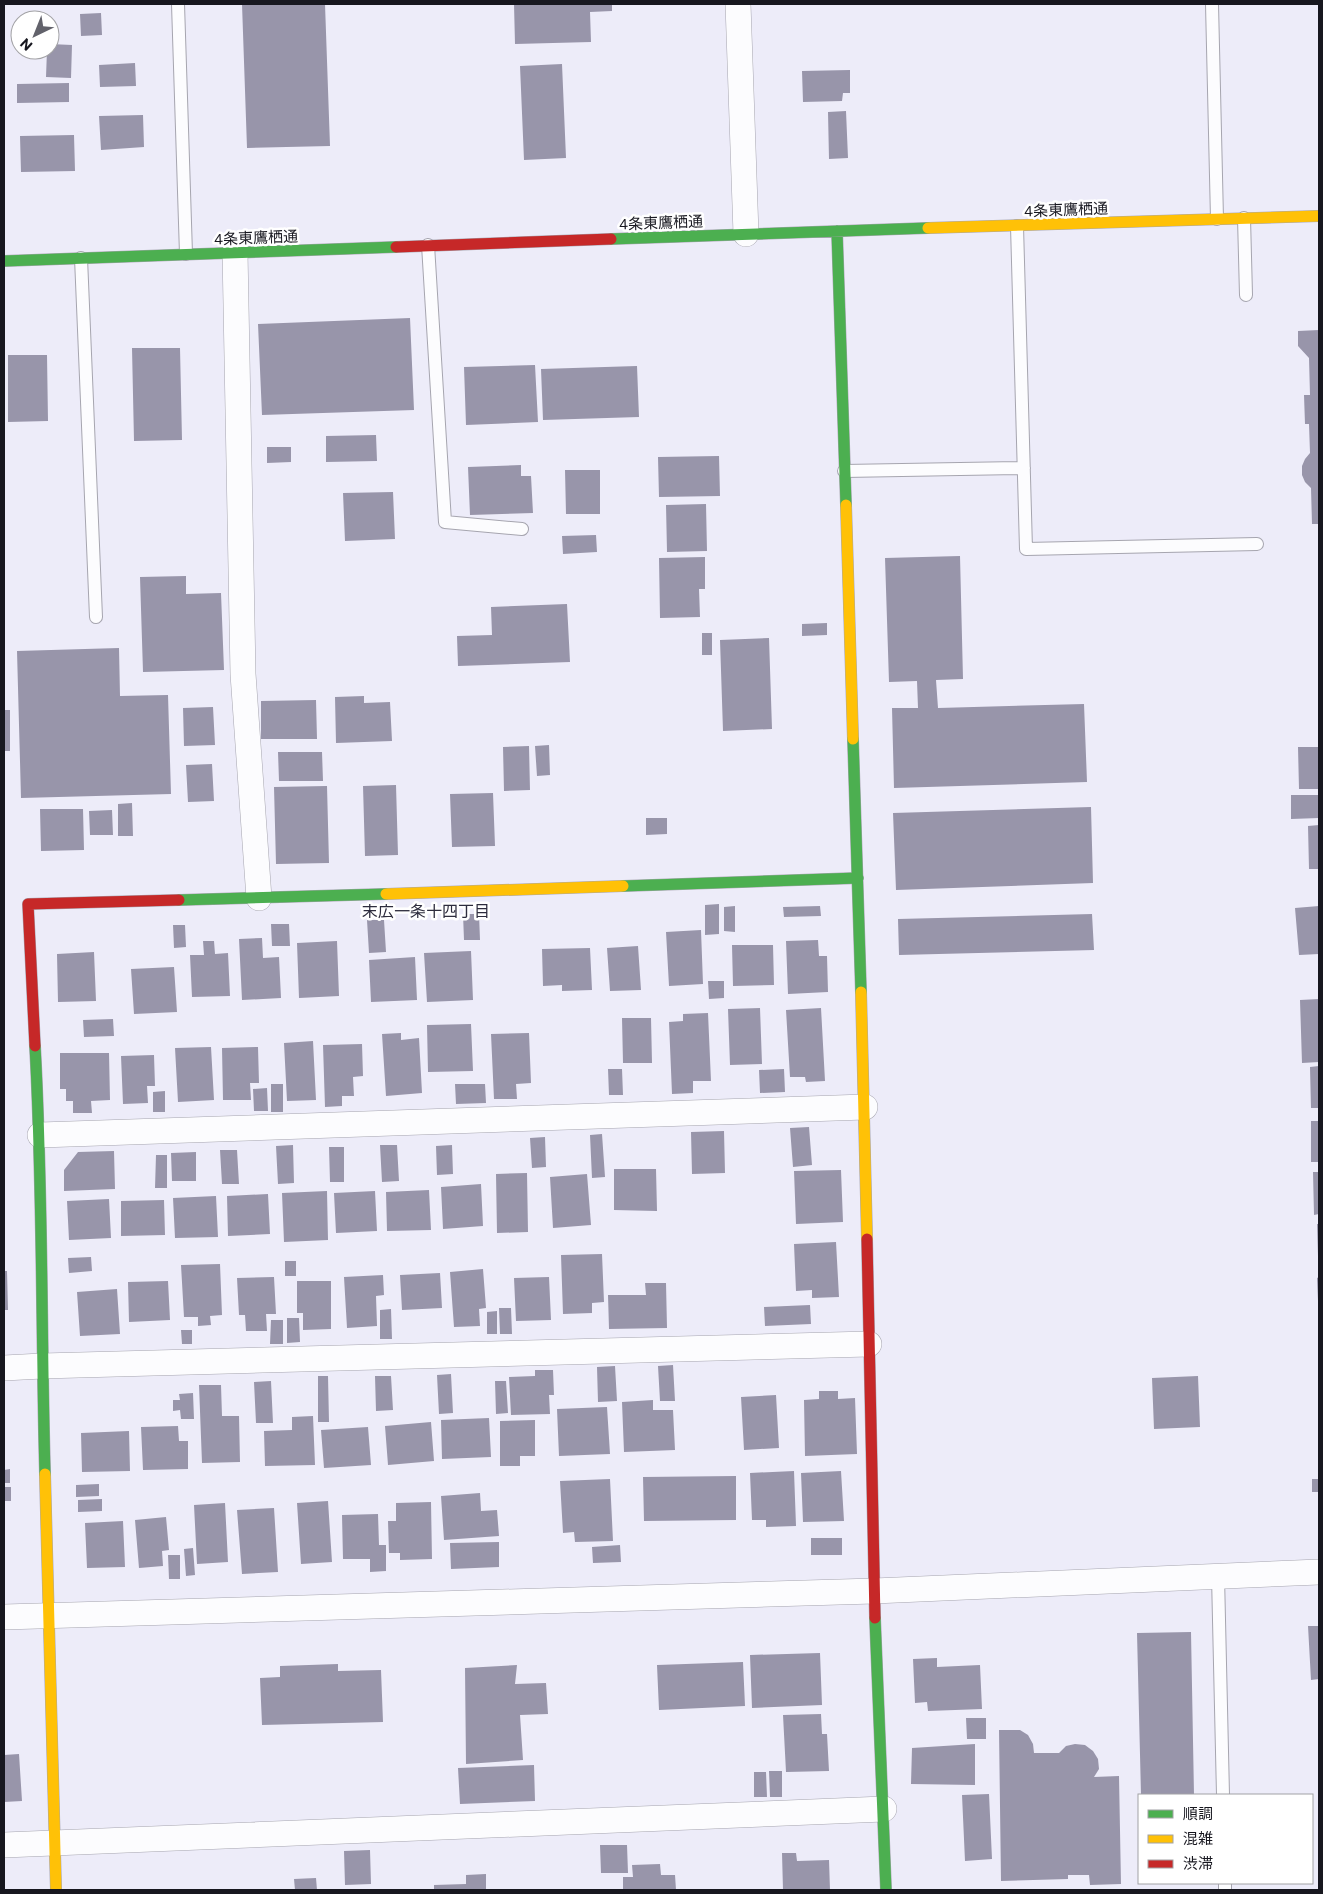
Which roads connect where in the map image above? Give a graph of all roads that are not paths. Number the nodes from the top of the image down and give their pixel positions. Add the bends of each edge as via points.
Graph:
1 (178, 4) edge
2 (738, 4) edge
3 (1212, 4) edge
4 (1319, 216) edge
5 (1244, 218) junction
6 (1217, 219) junction
7 (1016, 226) junction
8 (837, 231) junction
9 (746, 234) junction
10 (428, 246) junction
11 (235, 252) junction
12 (186, 254) junction
13 (81, 258) junction
14 (4, 260) edge
15 (1246, 295) dead end
16 (1024, 468) junction
17 (844, 471) junction
18 (522, 529) dead end
19 (1257, 544) dead end
20 (96, 617) dead end
21 (858, 878) junction
22 (259, 898) junction
23 (865, 1107) junction
24 (40, 1135) junction
25 (869, 1344) junction
26 (42, 1366) junction
27 (4, 1368) edge
28 (1319, 1572) edge
29 (1218, 1576) junction
30 (874, 1591) junction
31 (49, 1615) junction
32 (4, 1617) edge
33 (1223, 1794) edge
34 (884, 1809) junction
35 (55, 1843) junction
36 (4, 1844) edge
37 (56, 1890) edge
38 (886, 1890) edge

1 - 12 lane
2 - 9 street
3 - 6 lane
4 - 5 main road, 4条東鷹栖通
5 - 6 main road, 4条東鷹栖通
5 - 15 lane
6 - 7 main road, 4条東鷹栖通
7 - 8 main road, 4条東鷹栖通
7 - 16 lane
8 - 9 main road, 4条東鷹栖通
8 - 17 main road
9 - 10 main road, 4条東鷹栖通
10 - 11 main road, 4条東鷹栖通
10 - 18 lane via 444,522
11 - 12 main road, 4条東鷹栖通
11 - 22 street via 243,674
12 - 13 main road, 4条東鷹栖通
13 - 14 main road, 4条東鷹栖通
13 - 20 lane
16 - 17 lane
16 - 19 lane via 1026,549
17 - 21 main road
21 - 22 main road
21 - 23 main road
22 - 24 main road via 28,904
23 - 24 street
23 - 25 main road
24 - 26 main road
25 - 26 street
25 - 30 main road
26 - 27 street
26 - 31 main road
28 - 29 street
29 - 30 street
29 - 33 lane
30 - 31 street
30 - 34 main road
31 - 32 street
31 - 35 main road
34 - 35 street
34 - 38 main road
35 - 36 street
35 - 37 main road

